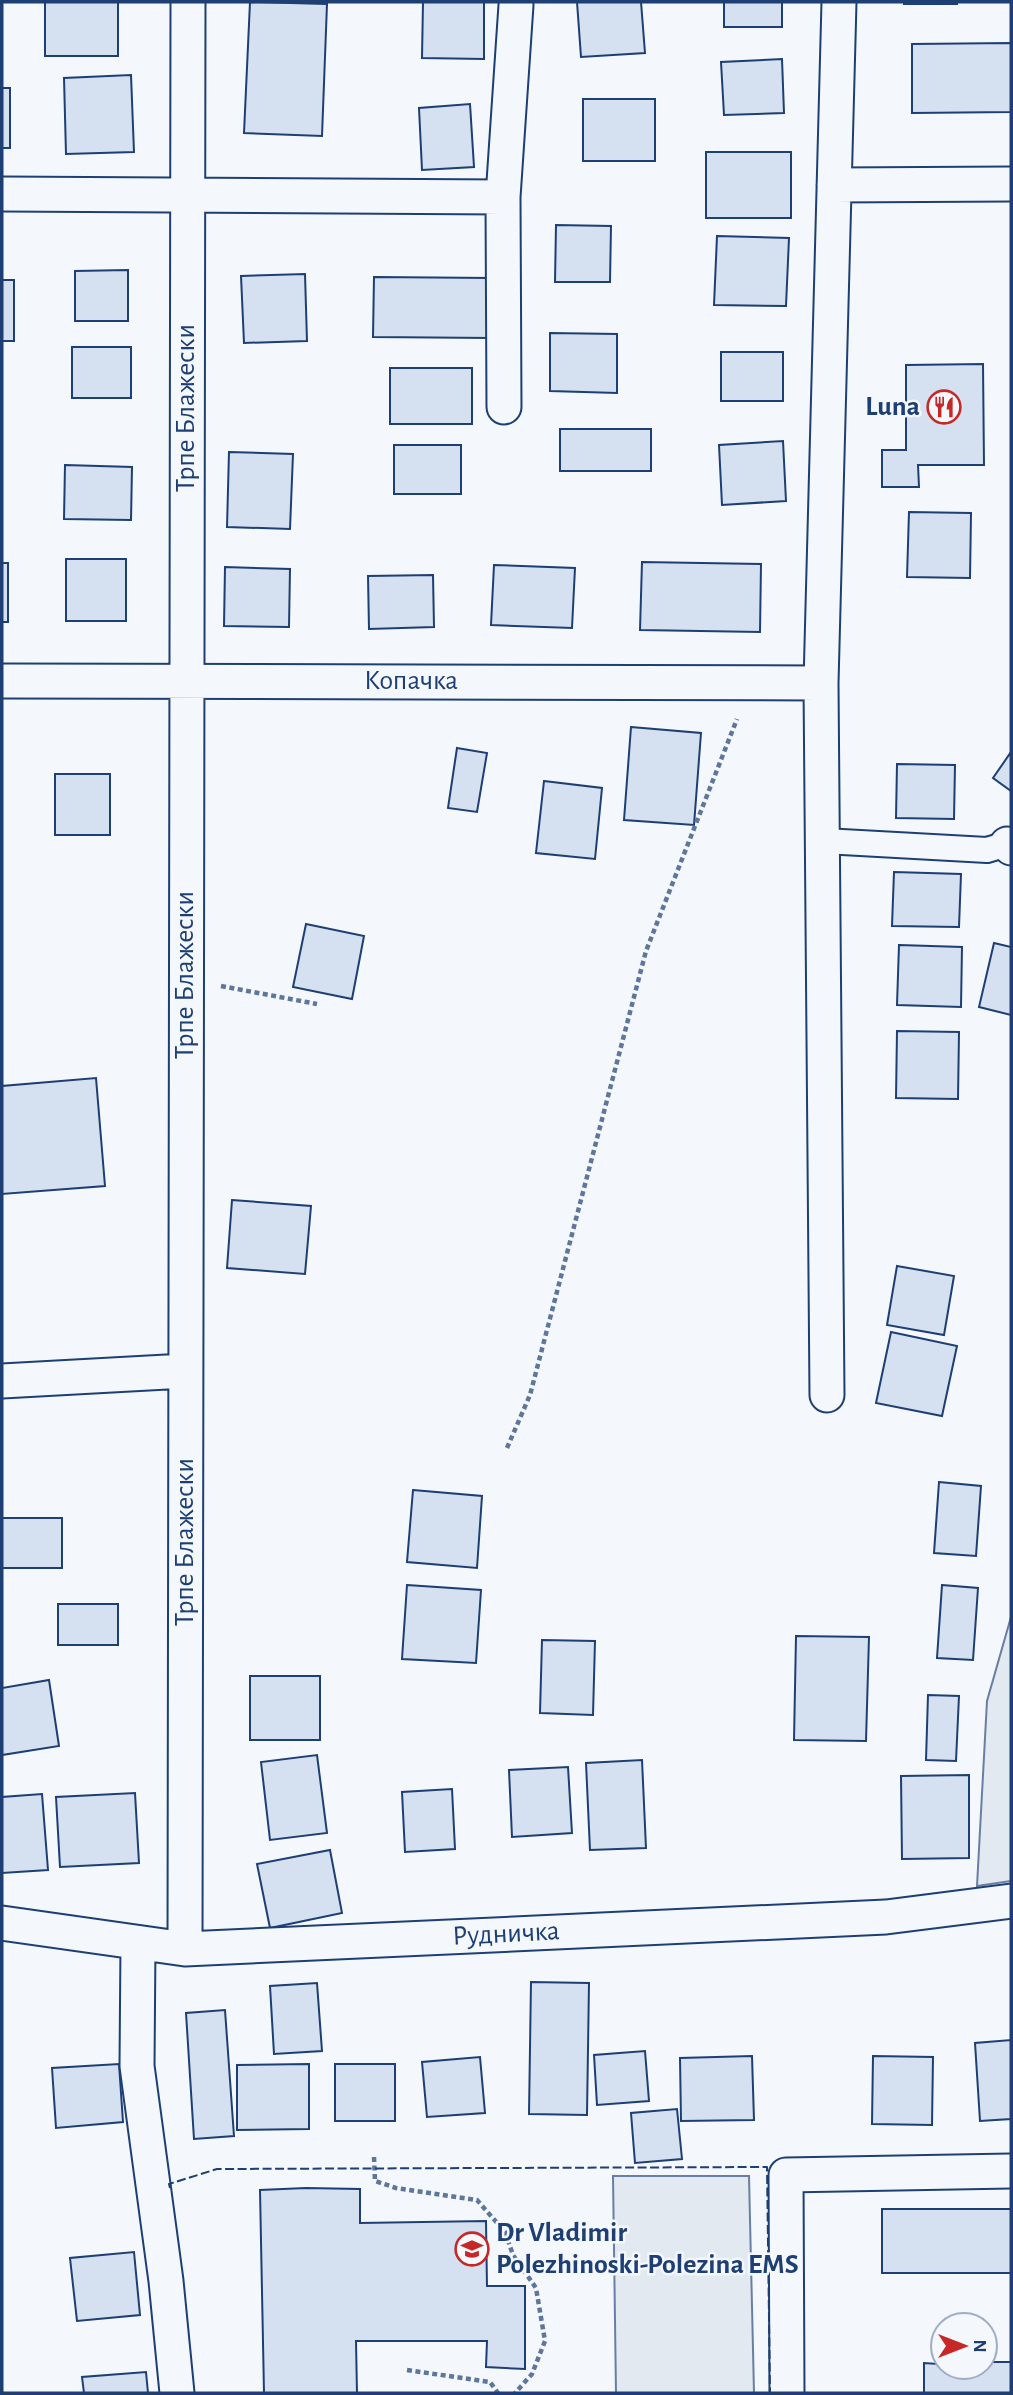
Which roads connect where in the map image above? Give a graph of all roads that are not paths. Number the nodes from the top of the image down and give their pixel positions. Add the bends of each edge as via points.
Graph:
1 (188, 2) edge
2 (839, 2) edge
3 (516, 5) dead end
4 (1011, 184) edge
5 (834, 185) junction
6 (2, 194) edge
7 (186, 194) junction
8 (503, 197) junction
9 (504, 407) dead end
10 (185, 680) junction
11 (2, 681) edge
12 (821, 683) junction
13 (824, 841) junction
14 (1009, 846) edge
15 (185, 1371) junction
16 (2, 1381) edge
17 (827, 1395) dead end
18 (1011, 1901) edge
19 (2, 1923) edge
20 (138, 1944) junction
21 (185, 1949) junction
22 (1011, 2171) edge
23 (177, 2393) edge
24 (787, 2393) edge

1 - 7 street, Трпе Блажески
2 - 5 street
3 - 8 street
4 - 5 street
5 - 12 street
6 - 7 street
7 - 8 street
7 - 10 street, Трпе Блажески
8 - 9 street
10 - 11 street, Копачка
10 - 12 street, Копачка
10 - 15 street, Трпе Блажески
12 - 13 street
13 - 14 street via 987,850
13 - 17 street
15 - 16 street
15 - 21 street, Трпе Блажески
18 - 21 street, Рудничка via 886,1917
19 - 20 street, Рудничка
20 - 21 street, Рудничка
20 - 23 street via 137,2066
22 - 24 street via 786,2175

